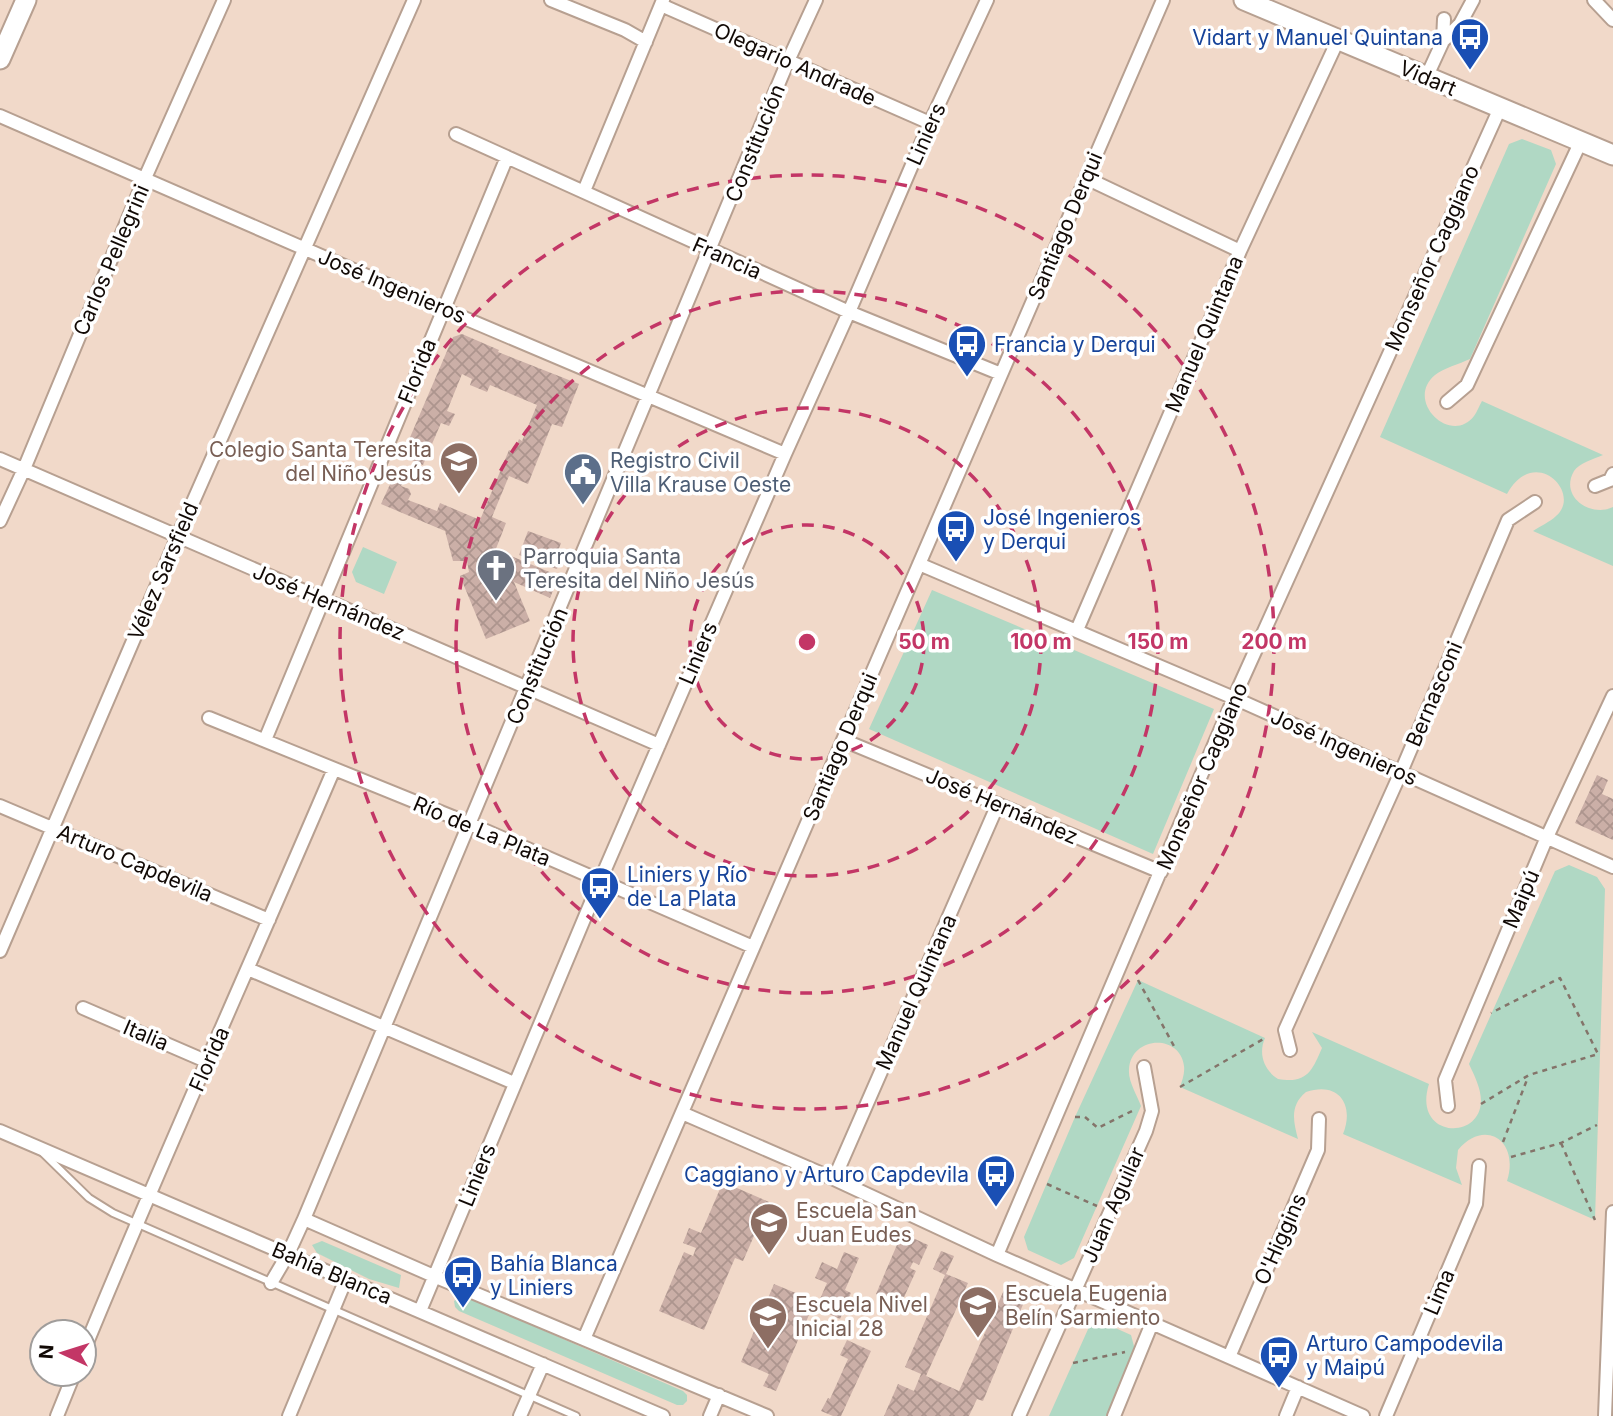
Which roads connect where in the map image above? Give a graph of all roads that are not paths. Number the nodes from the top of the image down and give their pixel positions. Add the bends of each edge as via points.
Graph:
1 (26, 0) edge
2 (224, 0) edge
3 (414, 0) edge
4 (551, 0) edge
5 (816, 0) edge
6 (986, 0) edge
7 (1163, 0) edge
8 (1244, 0) edge
9 (1473, 0) edge
10 (1594, 0) edge
11 (662, 3) edge
12 (1444, 19) dead end
13 (1613, 20) edge
14 (1338, 40) junction
15 (1444, 41) junction
16 (646, 42) junction
17 (0, 59) edge
18 (789, 61) junction
19 (1426, 78) junction
20 (1500, 108) junction
21 (0, 116) edge
22 (930, 123) junction
23 (456, 134) dead end
24 (1581, 141) junction
25 (1613, 155) edge
26 (507, 157) junction
27 (145, 178) junction
28 (1086, 178) junction
29 (583, 191) junction
30 (305, 249) junction
31 (710, 251) junction
32 (1240, 251) junction
33 (443, 309) junction
34 (849, 313) junction
35 (1002, 374) junction
36 (649, 395) junction
37 (1447, 402) dead end
38 (785, 454) junction
39 (0, 459) edge
40 (24, 469) junction
41 (1613, 474) edge
42 (1595, 486) dead end
43 (1535, 502) dead end
44 (0, 521) edge
45 (178, 536) junction
46 (919, 564) junction
47 (323, 599) junction
48 (1077, 630) junction
49 (527, 688) junction
50 (1613, 696) edge
51 (1234, 698) junction
52 (209, 718) dead end
53 (265, 740) junction
54 (843, 740) junction
55 (659, 745) junction
56 (334, 769) junction
57 (1401, 772) junction
58 (998, 804) junction
59 (0, 806) edge
60 (470, 824) junction
61 (53, 828) junction
62 (1547, 837) junction
63 (1613, 867) edge
64 (1161, 872) junction
65 (600, 881) junction
66 (269, 920) junction
67 (753, 947) junction
68 (0, 951) edge
69 (248, 969) junction
70 (83, 1009) dead end
71 (384, 1027) junction
72 (1290, 1050) dead end
73 (208, 1062) junction
74 (1144, 1067) dead end
75 (514, 1083) junction
76 (1448, 1106) dead end
77 (682, 1113) junction
78 (1320, 1119) dead end
79 (0, 1131) edge
80 (37, 1147) junction
81 (1479, 1166) dead end
82 (834, 1179) junction
83 (148, 1194) junction
84 (1613, 1212) edge
85 (304, 1219) junction
86 (136, 1224) junction
87 (288, 1254) junction
88 (998, 1255) junction
89 (436, 1277) junction
90 (346, 1279) junction
91 (271, 1283) junction
92 (1075, 1289) junction
93 (333, 1310) junction
94 (420, 1311) junction
95 (97, 1318) edge
96 (1152, 1323) junction
97 (1610, 1331) edge
98 (584, 1339) junction
99 (1229, 1357) junction
100 (543, 1364) junction
101 (1298, 1387) junction
102 (68, 1388) edge
103 (719, 1395) junction
104 (529, 1396) junction
105 (57, 1416) edge
106 (289, 1416) edge
107 (520, 1416) edge
108 (576, 1416) edge
109 (663, 1416) edge
110 (710, 1416) edge
111 (767, 1416) edge
112 (1019, 1416) edge
113 (1114, 1416) edge
114 (1286, 1416) edge
115 (1363, 1416) edge
116 (1386, 1416) edge
117 (1605, 1416) edge

1 - 17 street
2 - 27 street, Carlos Pellegrini
3 - 30 street, Vélez Sarsfield
4 - 16 street
5 - 18 street, Constitución
6 - 22 street, Liniers
7 - 28 street, Santiago Derqui
8 - 14 street, Vidart
9 - 15 street
10 - 13 street
11 - 16 street
11 - 18 street, Olegario Andrade
12 - 15 street
14 - 19 street, Vidart
14 - 32 street, Manuel Quintana
15 - 19 street
16 - 29 street
18 - 22 street, Olegario Andrade
18 - 31 street, Constitución
19 - 20 street, Vidart
20 - 24 street, Vidart
20 - 51 street, Monseñor Caggiano
21 - 27 street, José Ingenieros
22 - 34 street, Liniers
23 - 26 street, Francia
24 - 25 street, Vidart
24 - 37 street via 1468,385
26 - 29 street, Francia
26 - 33 street, Florida
27 - 30 street, José Ingenieros
27 - 40 street, Carlos Pellegrini
28 - 32 street
28 - 35 street, Santiago Derqui
29 - 31 street, Francia
30 - 33 street, José Ingenieros
30 - 45 street, Vélez Sarsfield
31 - 34 street, Francia
31 - 36 street, Constitución
32 - 48 street, Manuel Quintana
33 - 36 street, José Ingenieros
33 - 47 street, Florida
34 - 35 street, Francia
34 - 38 street, Liniers
35 - 46 street, Santiago Derqui
36 - 38 street, José Ingenieros
36 - 49 street, Constitución
38 - 55 street, Liniers
39 - 40 street, José Hernández
40 - 44 street, Carlos Pellegrini
40 - 45 street, José Hernández
41 - 42 street via 1611,480
43 - 57 street, Bernasconi via 1508,520
45 - 47 street, José Hernández
45 - 61 street, Vélez Sarsfield
46 - 48 street, José Ingenieros
46 - 54 street, Santiago Derqui
47 - 49 street, José Hernández
47 - 53 street, Florida
48 - 51 street, José Ingenieros
49 - 55 street, José Hernández
49 - 60 street, Constitución
50 - 62 street, Maipú
51 - 57 street, José Ingenieros
51 - 64 street, Monseñor Caggiano
52 - 53 street, Río de La Plata
53 - 56 street, Río de La Plata
54 - 58 street, José Hernández
54 - 67 street, Santiago Derqui
55 - 65 street, Liniers
56 - 60 street, Río de La Plata
56 - 66 street, Florida
57 - 62 street, José Ingenieros
57 - 72 street, Bernasconi via 1285,1030
58 - 64 street, José Hernández
58 - 82 street, Manuel Quintana
59 - 61 street, Arturo Capdevila
60 - 65 street, Río de La Plata
60 - 71 street, Constitución
61 - 66 street, Arturo Capdevila
61 - 68 street, Vélez Sarsfield
62 - 63 street, José Ingenieros
62 - 76 street, Maipú via 1445,1080
64 - 88 street, Monseñor Caggiano
65 - 67 street, Río de La Plata
65 - 75 street, Liniers
66 - 69 street, Florida
67 - 77 street, Santiago Derqui
69 - 71 street
69 - 73 street, Florida
70 - 73 street, Italia
71 - 75 street
71 - 85 street, Constitución
73 - 83 street, Florida
74 - 92 street, Juan Aguilar via 1152,1111 1146,1131
75 - 89 street, Liniers
77 - 82 street
77 - 98 street, Santiago Derqui
78 - 99 street, O'Higgins via 1318,1150
79 - 80 street, Bahía Blanca
80 - 83 street, Bahía Blanca
80 - 86 lane via 89,1198
81 - 116 street, Lima via 1476,1204
82 - 88 street
83 - 86 street, Florida
83 - 87 street, Bahía Blanca
84 - 97 street
85 - 87 street, Constitución
85 - 89 street, Bahía Blanca
86 - 91 lane
86 - 95 street, Florida
87 - 90 street, Bahía Blanca
87 - 91 street, Constitución
88 - 92 street
89 - 94 street, Liniers
89 - 98 street, Bahía Blanca
90 - 93 street
90 - 94 street, Bahía Blanca
91 - 93 lane
92 - 96 street
92 - 112 street, Juan Aguilar
93 - 104 lane
93 - 106 street
94 - 100 street, Bahía Blanca
96 - 99 street
96 - 113 street
97 - 117 street
98 - 103 street, Bahía Blanca
99 - 101 street
100 - 104 street
100 - 109 street, Bahía Blanca
101 - 114 street
101 - 115 street
102 - 105 street
103 - 110 street
103 - 111 street, Bahía Blanca
104 - 107 street
104 - 108 lane

